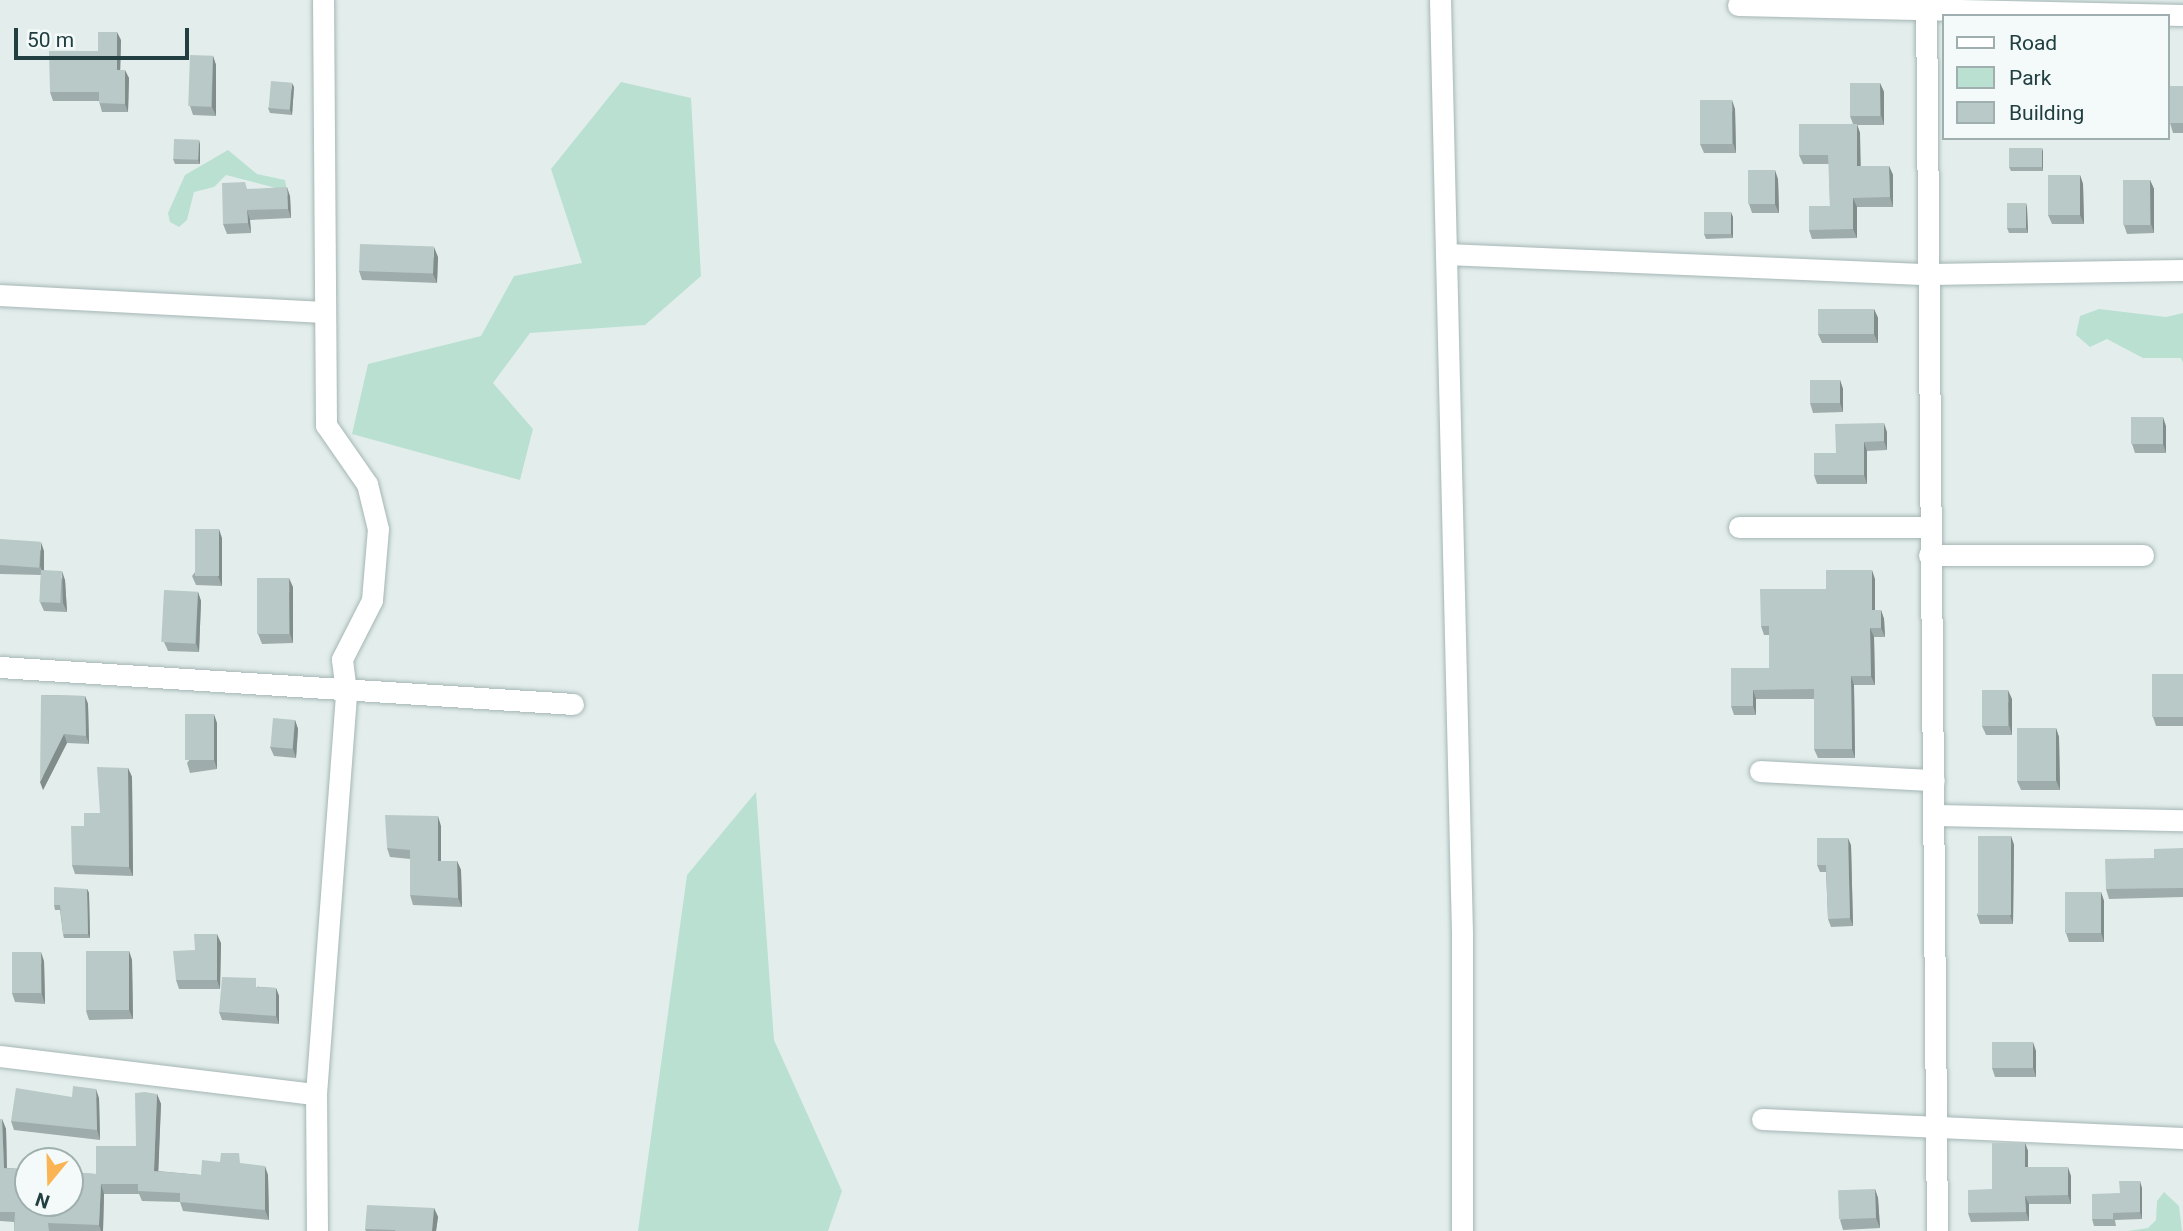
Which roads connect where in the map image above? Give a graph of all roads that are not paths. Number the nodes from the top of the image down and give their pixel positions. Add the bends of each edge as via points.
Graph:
1 (323, 0) edge
2 (1440, 0) edge
3 (1738, 5) dead end
4 (1926, 5) edge
5 (2157, 14) edge
6 (1446, 254) junction
7 (2183, 270) edge
8 (1928, 274) junction
9 (0, 295) edge
10 (323, 312) junction
11 (1739, 527) dead end
12 (1929, 527) junction
13 (1929, 555) junction
14 (2143, 555) dead end
15 (0, 667) edge
16 (346, 692) junction
17 (573, 704) dead end
18 (1760, 771) dead end
19 (1934, 780) junction
20 (1935, 815) junction
21 (2183, 820) edge
22 (0, 1056) edge
23 (316, 1094) junction
24 (1762, 1119) dead end
25 (1933, 1129) junction
26 (2183, 1138) edge
27 (317, 1231) edge
28 (1462, 1231) edge
29 (1937, 1231) edge

1 - 10 street
2 - 6 street
3 - 4 street
4 - 5 street
4 - 8 street
6 - 8 street
6 - 28 street via 1462,937
7 - 8 street
8 - 12 street
9 - 10 street
10 - 16 street via 326,425 367,484 378,529 372,600 342,659
11 - 12 street
12 - 13 street
13 - 14 street
13 - 19 street
15 - 16 street
16 - 17 street
16 - 23 street
18 - 19 street
19 - 20 street
20 - 21 street
20 - 25 street
22 - 23 street
23 - 27 street
24 - 25 street
25 - 26 street
25 - 29 street

